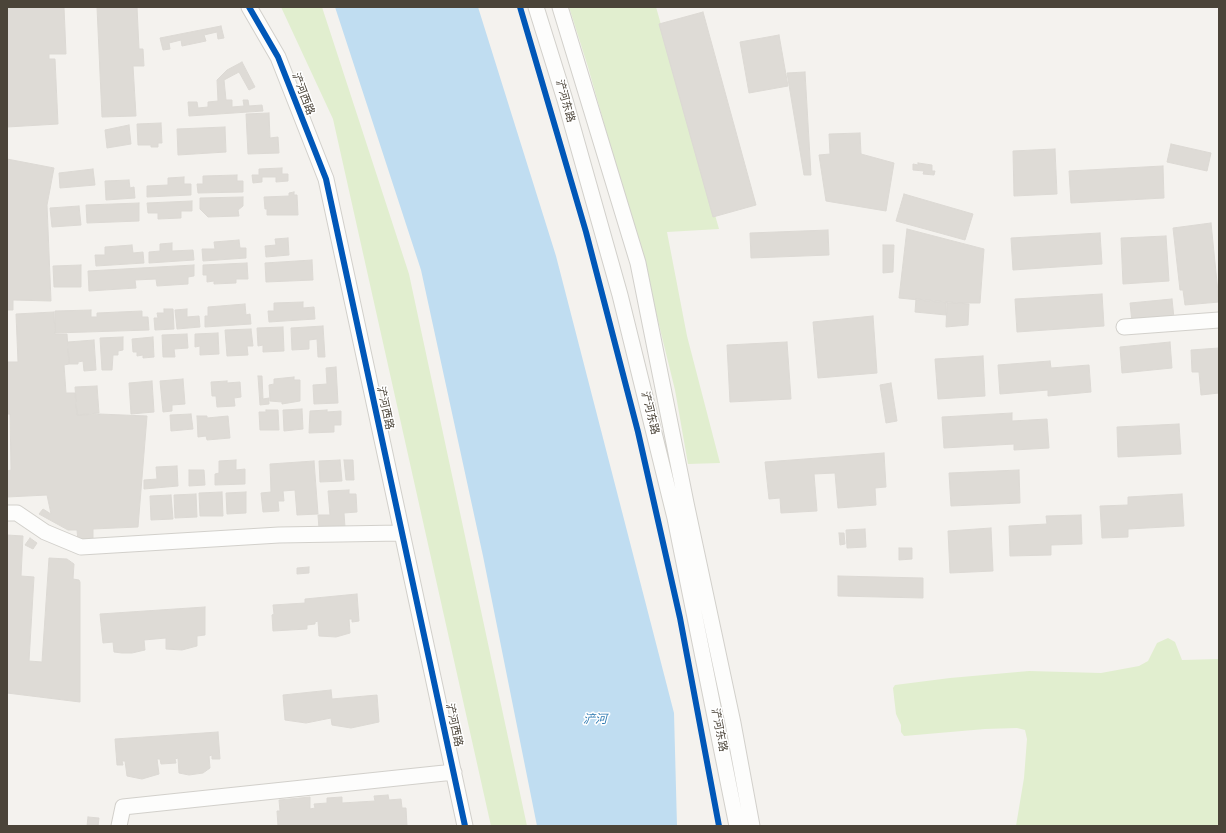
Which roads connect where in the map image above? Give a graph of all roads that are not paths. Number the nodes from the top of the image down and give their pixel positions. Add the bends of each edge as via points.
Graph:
1 (249, 7) edge
2 (536, 7) edge
3 (560, 7) edge
4 (1219, 320) edge
5 (1124, 327) dead end
6 (7, 513) edge
7 (401, 533) junction
8 (454, 772) junction
9 (119, 826) edge
10 (465, 826) edge
11 (737, 826) edge
12 (752, 826) edge

1 - 7 street, 浐河西路 via 278,57 326,179
2 - 11 street, 浐河东路 via 603,234 672,503
3 - 12 street, 浐河东路 via 638,263 686,503 734,723
4 - 5 street
6 - 7 street via 16,513 46,532 81,547 279,535
7 - 8 street, 浐河西路
8 - 9 street via 123,806
8 - 10 street, 浐河西路

